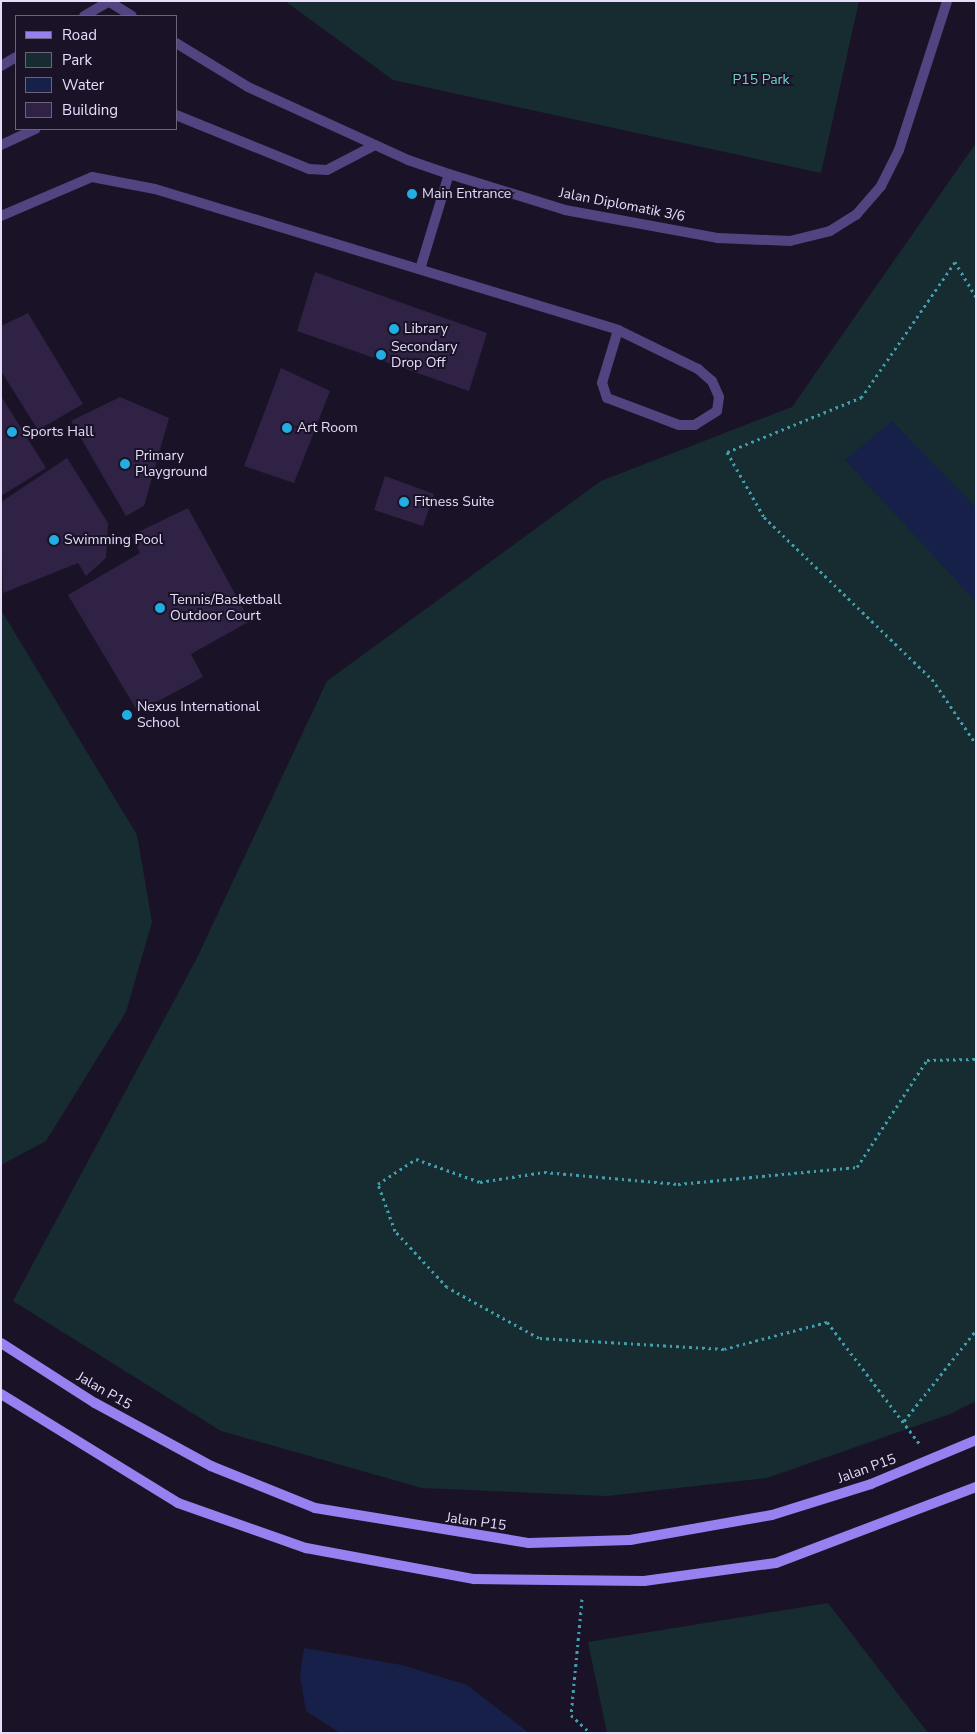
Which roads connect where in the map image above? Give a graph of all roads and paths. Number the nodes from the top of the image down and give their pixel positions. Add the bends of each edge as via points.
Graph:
1 (108, 1) edge
2 (947, 1) edge
3 (86, 15) edge
4 (130, 15) edge
5 (178, 44) edge
6 (15, 58) edge
7 (1, 66) edge
8 (178, 116) edge
9 (34, 130) edge
10 (1, 145) edge
11 (375, 145) junction
12 (448, 174) junction
13 (1, 216) edge
14 (421, 266) junction
15 (976, 297) edge
16 (618, 330) junction
17 (976, 744) edge
18 (976, 1059) edge
19 (976, 1330) edge
20 (1, 1344) edge
21 (1, 1394) edge
22 (904, 1421) junction
23 (976, 1440) edge
24 (930, 1460) junction
25 (976, 1487) edge
26 (584, 1580) junction
27 (590, 1733) edge

1 - 3 street
1 - 4 street
2 - 12 street, Jalan Diplomatik 3/6 via 899,150 881,186 856,214 830,231 790,240 718,238 565,210
5 - 11 street, Jalan Diplomatik 3/6 via 248,87
6 - 7 street
8 - 11 street via 309,169 327,170
9 - 10 street
11 - 12 street, Jalan Diplomatik 3/6
12 - 14 street
13 - 14 street via 92,177 155,189
14 - 16 street
15 - 17 path via 956,262 862,396 727,452 764,517 932,679
16 - 16 street via 698,369 712,381 719,397 717,411 696,425 679,425 607,398 602,384
18 - 22 path via 927,1060 857,1167 678,1184 544,1172 480,1182 416,1159 378,1184 395,1231 447,1287 539,1338 724,1349 827,1322
19 - 22 path
20 - 24 street, Jalan P15 via 95,1403 211,1466 315,1508 529,1543 630,1540 772,1515
21 - 26 street via 178,1503 306,1548 474,1578
22 - 24 path
23 - 24 street, Jalan P15
25 - 26 street via 776,1563 644,1581
26 - 27 path via 571,1715

